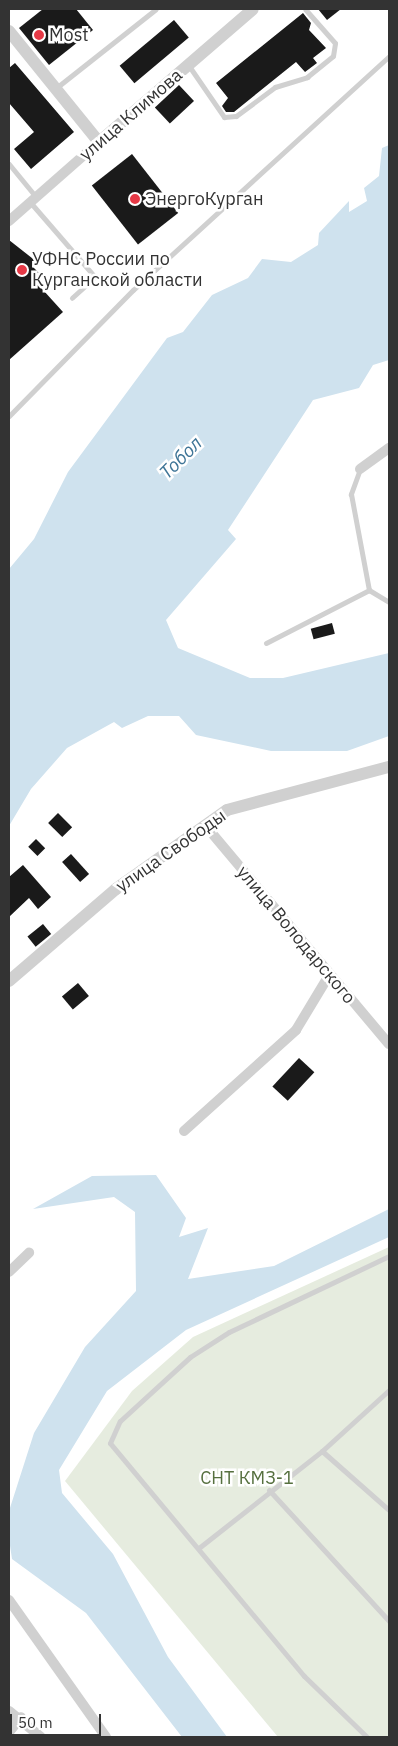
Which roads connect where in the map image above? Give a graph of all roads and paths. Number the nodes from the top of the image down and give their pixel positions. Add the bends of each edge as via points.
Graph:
1 (156, 9) edge
2 (253, 9) edge
3 (305, 9) edge
4 (11, 39) edge
5 (389, 56) edge
6 (188, 65) junction
7 (56, 89) junction
8 (99, 142) junction
9 (9, 164) edge
10 (33, 200) junction
11 (9, 220) edge
12 (72, 298) dead end
13 (9, 416) edge
14 (389, 448) edge
15 (360, 469) joint
16 (369, 590) junction
17 (389, 602) edge
18 (266, 643) dead end
19 (389, 767) edge
20 (205, 825) junction
21 (328, 976) junction
22 (9, 981) edge
23 (389, 1044) edge
24 (184, 1131) dead end
25 (29, 1254) dead end
26 (389, 1256) edge
27 (9, 1272) edge
28 (389, 1390) edge
29 (322, 1451) junction
30 (268, 1490) junction
31 (389, 1510) edge
32 (200, 1547) junction
33 (9, 1600) edge
34 (389, 1621) edge
35 (9, 1711) edge
36 (20, 1717) junction
37 (9, 1732) edge
38 (41, 1737) edge
39 (106, 1737) edge
40 (367, 1737) edge

1 - 7 lane
2 - 6 street, улица Климова
3 - 6 lane via 335,43 333,56 307,77 275,87 236,116 224,117
4 - 7 street
5 - 13 lane via 140,283
6 - 8 street, улица Климова
7 - 8 street
8 - 10 street, улица Климова
9 - 10 lane
10 - 11 street, улица Климова
10 - 12 lane via 95,276
14 - 15 street
15 - 16 lane via 351,494
16 - 17 lane
16 - 18 lane
19 - 20 street, улица Свободы via 250,801
20 - 21 street, улица Володарского
20 - 22 street, улица Свободы via 116,890
21 - 23 street, улица Володарского
21 - 24 street via 296,1030
25 - 27 street
26 - 32 lane via 229,1332 190,1357 112,1432 110,1443
28 - 29 lane
29 - 30 lane
29 - 31 lane
30 - 32 lane
30 - 34 lane
32 - 40 lane via 304,1676
33 - 39 street
35 - 36 street
36 - 37 street
36 - 38 street

